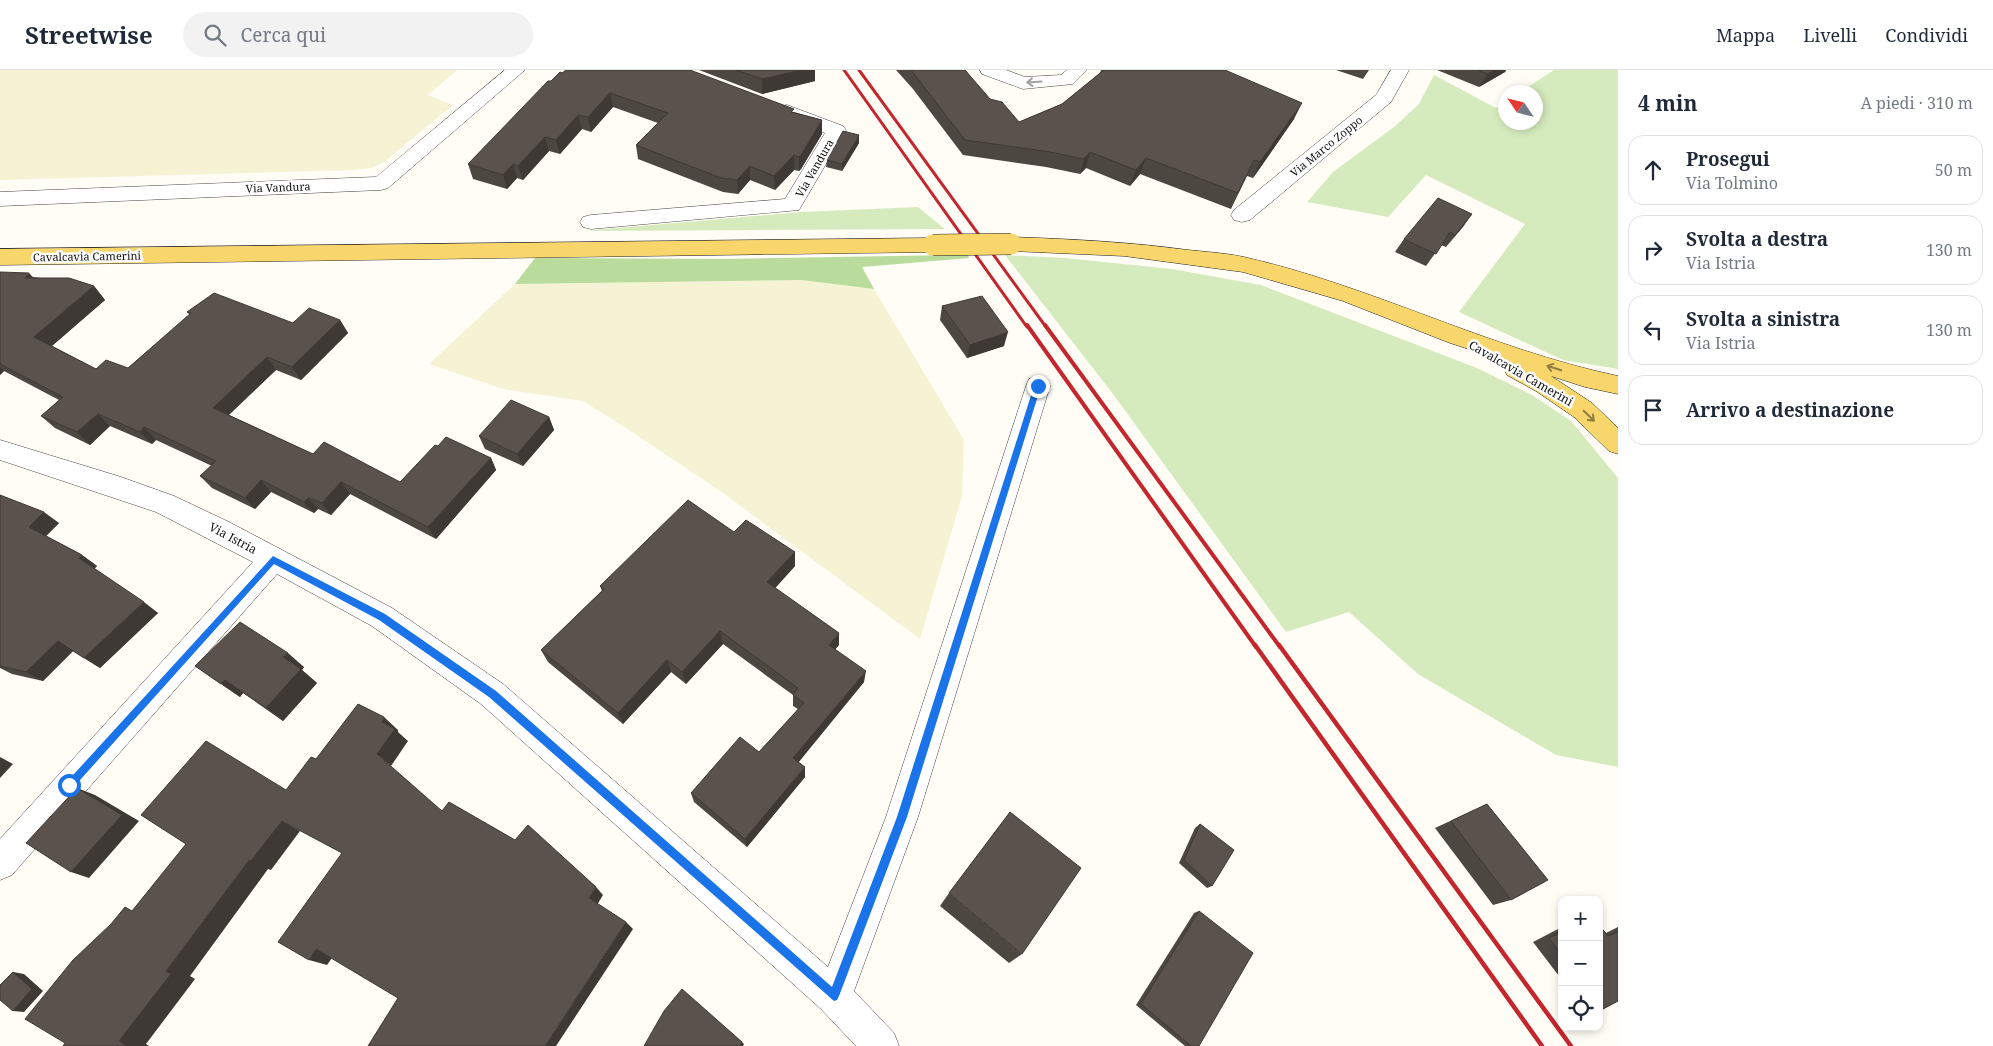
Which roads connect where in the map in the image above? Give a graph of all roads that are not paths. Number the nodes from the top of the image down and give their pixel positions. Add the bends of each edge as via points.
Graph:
1 (516, 70) edge
2 (989, 70) edge
3 (1078, 70) edge
4 (1400, 70) edge
5 (765, 103) edge
6 (0, 199) edge
7 (1242, 215) dead end
8 (592, 222) dead end
9 (0, 257) edge
10 (1458, 337) junction
11 (1618, 384) edge
12 (1038, 386) dead end
13 (1618, 444) edge
14 (0, 450) edge
15 (273, 559) junction
16 (0, 863) edge
17 (834, 996) junction
18 (881, 1046) edge

1 - 6 street, Via Vandura via 380,183
3 -> 2 street via 1066,80 1023,83
4 - 7 street, Via Marco Zoppo via 1384,98
5 - 8 street, Via Vandura via 836,130 792,205
9 - 10 main road, Cavalcavia Camerini, bridge via 1010,244 1124,249 1243,264 1351,295
11 -> 10 main road, Cavalcavia Camerini via 1585,378
10 -> 13 main road, Cavalcavia Camerini via 1560,394 1583,410
12 - 17 street via 902,817
14 - 15 street, Via Istria via 165,504
15 - 16 street
15 - 17 street, Via Istria via 382,617 492,694
17 - 18 street, Via Istria

